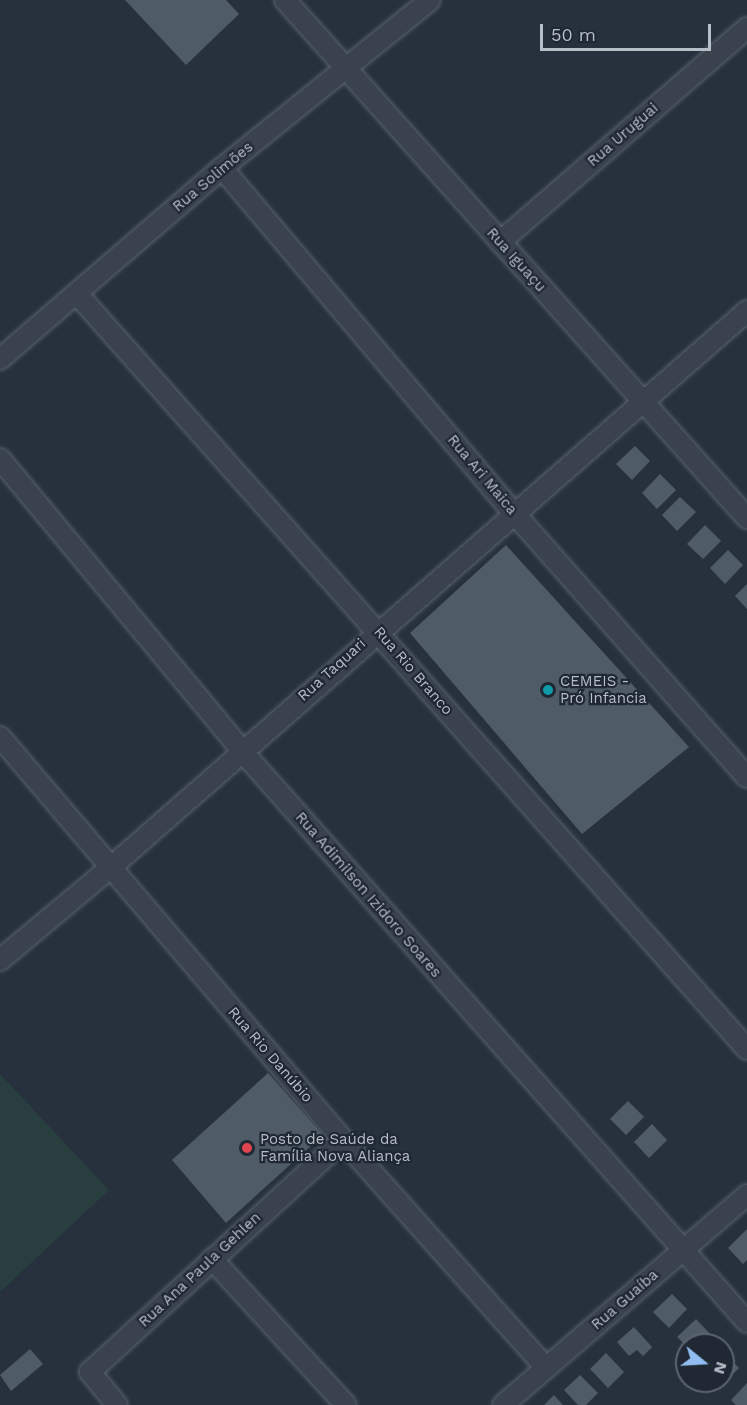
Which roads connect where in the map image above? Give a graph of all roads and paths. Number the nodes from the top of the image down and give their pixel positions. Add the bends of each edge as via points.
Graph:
1 (285, 0) edge
2 (430, 0) edge
3 (747, 28) edge
4 (348, 69) junction
5 (222, 168) junction
6 (500, 242) junction
7 (78, 294) junction
8 (747, 311) edge
9 (0, 359) edge
10 (641, 401) junction
11 (0, 459) edge
12 (514, 513) junction
13 (747, 518) edge
14 (378, 630) junction
15 (0, 737) edge
16 (242, 751) junction
17 (747, 777) edge
18 (109, 869) junction
19 (0, 960) edge
20 (747, 1049) edge
21 (343, 1140) junction
22 (747, 1195) edge
23 (682, 1251) junction
24 (212, 1259) junction
25 (747, 1322) edge
26 (546, 1368) junction
27 (117, 1405) edge
28 (346, 1405) edge
29 (503, 1405) edge

1 - 4 street, Rua Iguaçu
2 - 4 street, Rua Solimões
3 - 6 street, Rua Uruguai
4 - 5 street, Rua Solimões
4 - 6 street, Rua Iguaçu
5 - 7 street, Rua Solimões
5 - 12 street, Rua Ari Maica
6 - 10 street, Rua Iguaçu
7 - 9 street, Rua Solimões
7 - 14 street, Rua Rio Branco
8 - 10 street, Rua Taquari
10 - 12 street, Rua Taquari
10 - 13 street, Rua Iguaçu
11 - 16 street, Rua Adimilson Izidoro Soares
12 - 14 street, Rua Taquari
12 - 17 street, Rua Ari Maica
14 - 16 street, Rua Taquari
14 - 20 street, Rua Rio Branco
15 - 18 street, Rua Rio Danúbio
16 - 18 street, Rua Taquari
16 - 23 street, Rua Adimilson Izidoro Soares
18 - 19 street, Rua Taquari
18 - 21 street, Rua Rio Danúbio
21 - 24 street, Rua Ana Paula Gehlen
21 - 26 street, Rua Rio Danúbio
22 - 23 street, Rua Guaíba
23 - 25 street, Rua Adimilson Izidoro Soares
23 - 26 street, Rua Guaíba
24 - 27 street, Rua Ana Paula Gehlen via 90,1372
24 - 28 street
26 - 29 street, Rua Guaíba

